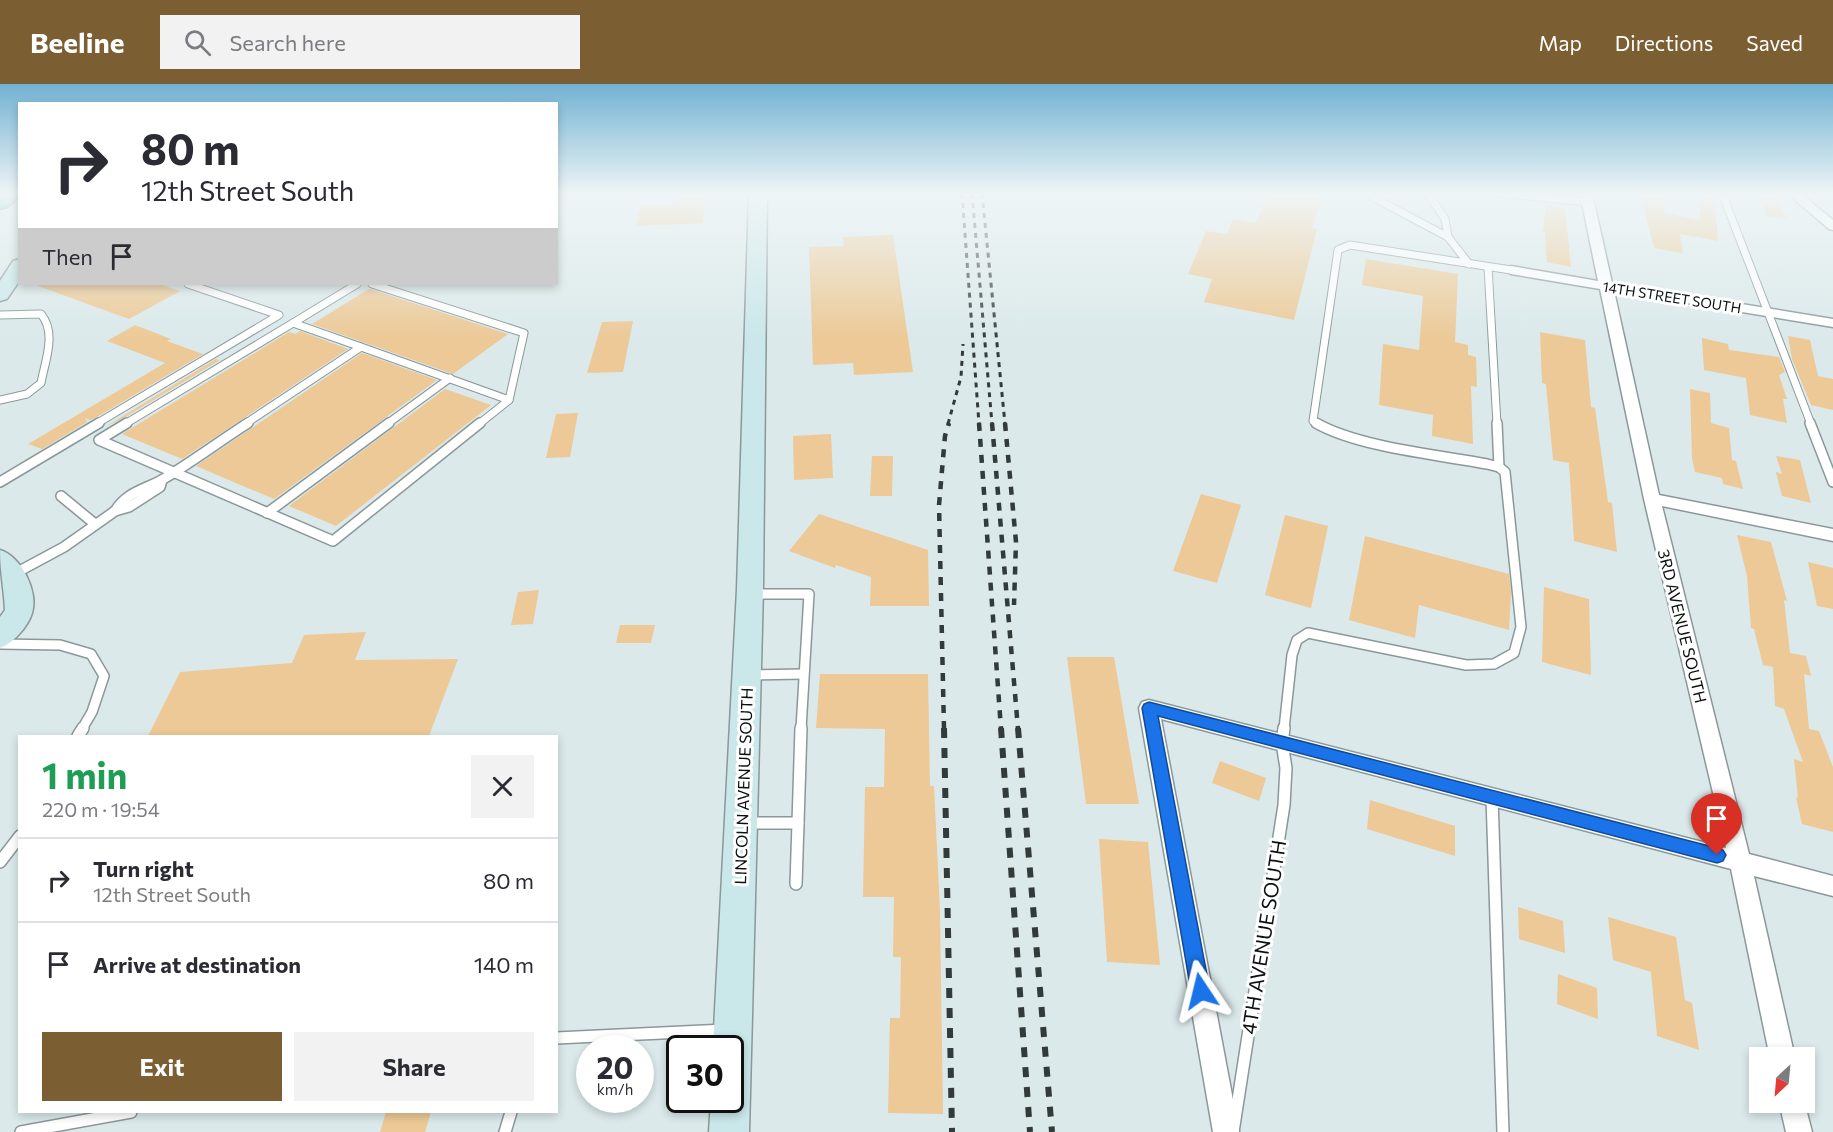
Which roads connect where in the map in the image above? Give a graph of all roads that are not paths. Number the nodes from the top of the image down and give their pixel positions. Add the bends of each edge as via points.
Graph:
1 (757, 242) edge
2 (1452, 242) edge
3 (1597, 242) edge
4 (1741, 242) edge
5 (1469, 264) junction
6 (1488, 267) junction
7 (18, 268) edge
8 (1511, 270) joint
9 (191, 285) edge
10 (355, 285) edge
11 (375, 285) edge
12 (1607, 287) junction
13 (0, 296) edge
14 (1768, 312) junction
15 (0, 315) edge
16 (1833, 322) edge
17 (293, 323) junction
18 (361, 347) junction
19 (450, 378) junction
20 (0, 400) edge
21 (509, 400) junction
22 (1499, 467) junction
23 (172, 473) junction
24 (0, 482) edge
25 (1833, 482) edge
26 (61, 496) dead end
27 (1652, 499) junction
28 (267, 513) junction
29 (95, 524) junction
30 (1833, 535) edge
31 (6, 567) edge
32 (750, 594) junction
33 (0, 638) edge
34 (0, 644) edge
35 (803, 674) junction
36 (747, 675) junction
37 (79, 735) edge
38 (1282, 743) junction
39 (1492, 797) junction
40 (741, 823) junction
41 (798, 823) junction
42 (18, 839) edge
43 (1740, 861) junction
44 (0, 862) edge
45 (796, 884) dead end
46 (1833, 886) edge
47 (733, 1029) junction
48 (558, 1038) edge
49 (1780, 1047) edge
50 (126, 1113) edge
51 (511, 1113) edge
52 (1795, 1113) edge
53 (21, 1132) edge
54 (505, 1132) edge
55 (729, 1132) edge
56 (1226, 1132) edge
57 (1233, 1132) edge
58 (1503, 1132) edge
59 (1799, 1132) edge

1 - 32 street, LINCOLN AVENUE SOUTH
2 - 5 lane
3 - 12 street, 3RD AVENUE SOUTH
4 - 14 lane
5 - 6 lane
5 - 22 lane via 1350,245 1338,250 1313,421 1343,434
6 - 8 lane
6 - 22 lane, 4TH AVENUE SOUTH
7 - 13 street
8 - 12 street, 14TH STREET SOUTH
9 - 24 lane via 279,315
10 - 17 lane
11 - 21 lane via 524,333
12 - 14 street, 14TH STREET SOUTH
12 - 27 street, 3RD AVENUE SOUTH
14 - 16 street, 14TH STREET SOUTH
14 - 25 lane
15 - 20 lane via 41,314 50,328 41,383 27,394
17 - 18 lane
17 - 23 lane via 99,440
18 - 19 lane
18 - 23 lane
19 - 21 lane
19 - 28 lane
21 - 28 lane via 333,541
22 - 38 lane, 4TH AVENUE SOUTH via 1505,472 1521,627 1514,653 1494,664 1466,665 1308,633 1297,640 1292,655
23 - 28 lane
23 - 29 lane via 153,492
26 - 29 lane
27 - 30 street
27 - 43 street, 3RD AVENUE SOUTH
29 - 31 lane via 64,547
31 - 33 street via 17,582 19,612
32 - 35 lane via 809,594
32 - 36 street, LINCOLN AVENUE SOUTH
34 - 37 lane via 60,645 91,654 104,676 92,712
35 - 36 lane
35 - 41 lane
36 - 40 street, LINCOLN AVENUE SOUTH
38 - 39 street
38 - 56 street via 1149,708
38 - 57 lane, 4TH AVENUE SOUTH via 1286,761 1284,805
39 - 43 street
39 - 58 lane
40 - 41 lane
40 - 47 street, LINCOLN AVENUE SOUTH
41 - 45 lane
42 - 44 lane
43 - 46 street
43 - 49 street, 3RD AVENUE SOUTH
47 - 48 lane
47 - 55 street, LINCOLN AVENUE SOUTH
50 - 53 lane
51 - 54 lane
52 - 59 street

